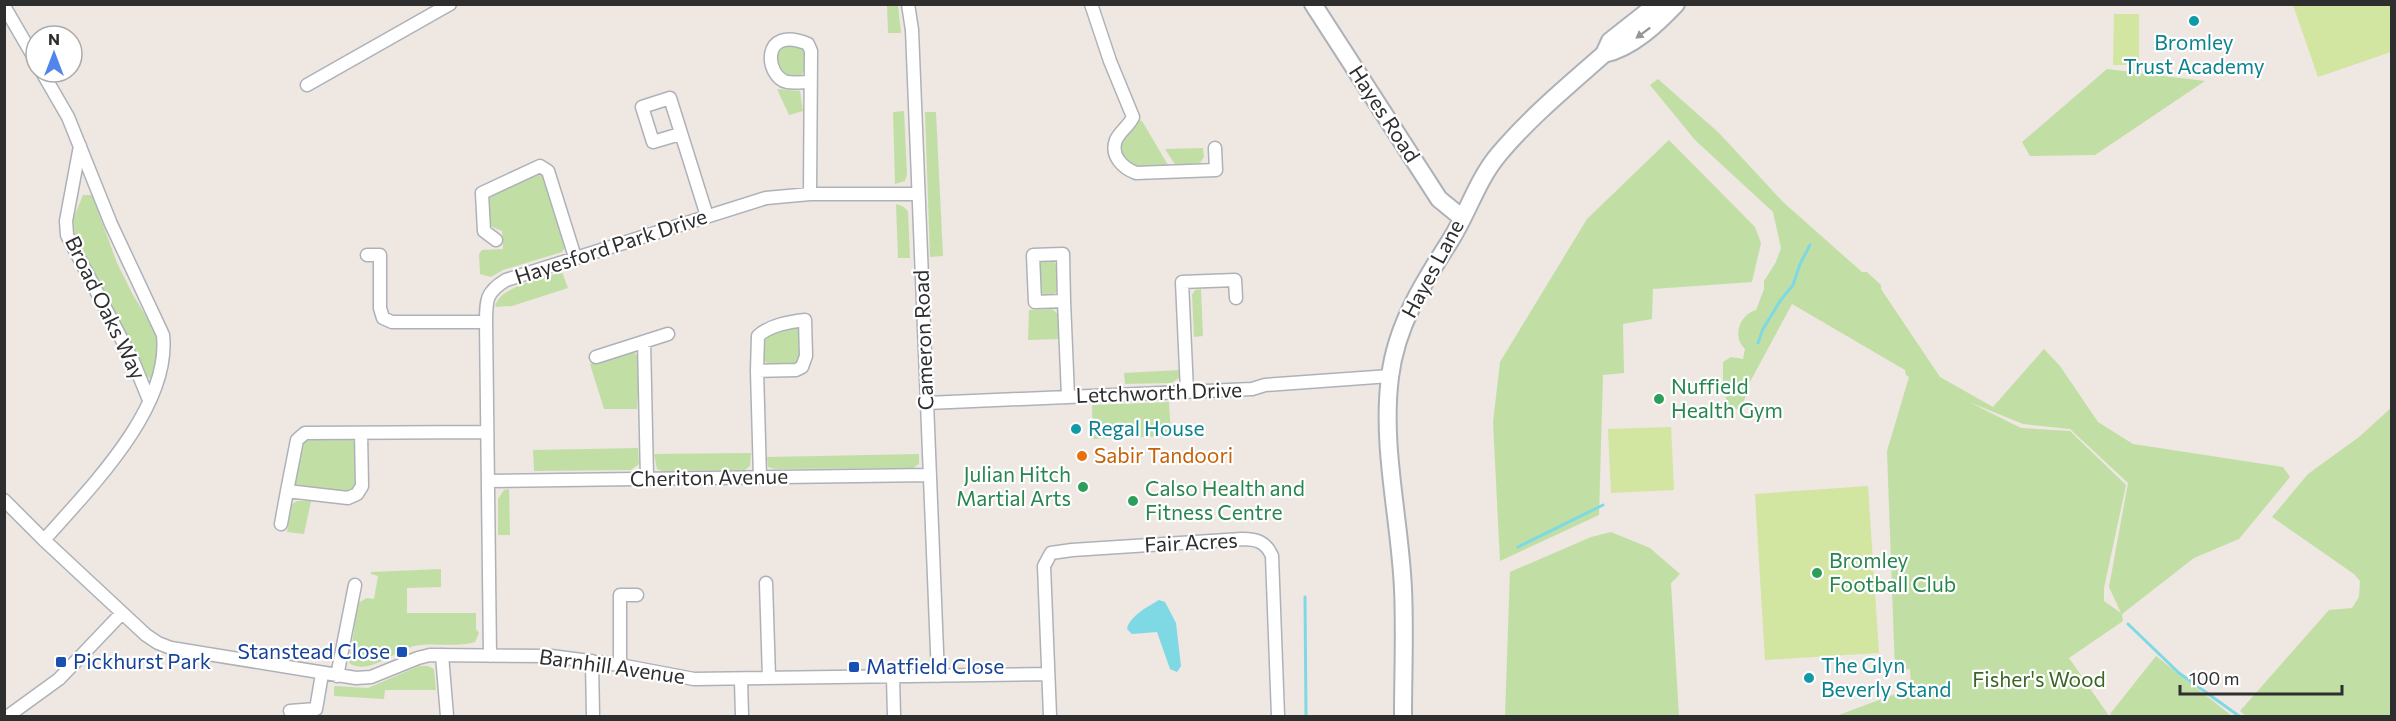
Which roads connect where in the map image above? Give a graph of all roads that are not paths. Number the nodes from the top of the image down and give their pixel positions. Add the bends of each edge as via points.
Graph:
1 (450, 4) edge
2 (908, 4) edge
3 (1091, 4) edge
4 (1313, 4) edge
5 (1657, 4) edge
6 (1676, 4) edge
7 (4, 6) edge
8 (24, 40) edge
9 (1604, 54) junction
10 (810, 82) dead end
11 (49, 84) edge
12 (307, 85) dead end
13 (680, 134) dead end
14 (81, 145) junction
15 (1215, 148) dead end
16 (810, 194) junction
17 (918, 194) junction
18 (707, 216) junction
19 (1461, 218) junction
20 (496, 240) dead end
21 (367, 255) dead end
22 (575, 258) junction
23 (1236, 298) dead end
24 (1064, 301) junction
25 (805, 306) dead end
26 (805, 320) junction
27 (486, 322) junction
28 (668, 334) dead end
29 (644, 342) junction
30 (596, 357) dead end
31 (757, 371) junction
32 (1390, 376) junction
33 (1186, 391) junction
34 (1068, 396) junction
35 (149, 400) junction
36 (927, 403) junction
37 (487, 432) junction
38 (361, 434) junction
39 (930, 475) junction
40 (760, 477) junction
41 (647, 478) junction
42 (488, 481) junction
43 (287, 491) junction
44 (4, 500) edge
45 (280, 524) dead end
46 (44, 540) junction
47 (766, 583) dead end
48 (355, 585) dead end
49 (637, 595) dead end
50 (122, 613) junction
51 (442, 655) junction
52 (490, 656) junction
53 (592, 661) junction
54 (620, 665) junction
55 (322, 674) junction
56 (1048, 674) junction
57 (338, 676) junction
58 (938, 676) junction
59 (893, 677) junction
60 (769, 678) junction
61 (741, 680) junction
62 (290, 711) dead end
63 (8, 717) edge
64 (447, 717) edge
65 (593, 717) edge
66 (742, 717) edge
67 (894, 717) edge
68 (1050, 717) edge
69 (1278, 717) edge
70 (1403, 717) edge

1 - 12 street
2 - 17 street, Cameron Road
3 - 15 street via 1132,117 1115,146 1125,169 1136,173 1216,170
4 - 19 main road, Hayes Road via 1439,199
5 - 9 main road, Hayes Lane via 1611,41
6 -> 9 main road, Hayes Lane via 1619,51
7 - 8 street
9 - 19 main road, Hayes Lane via 1499,154
10 - 16 street
11 - 14 street, Broad Oaks Way
13 - 18 street
14 - 35 street, Broad Oaks Way via 111,224 163,335 161,372
14 - 35 street, Broad Oaks Way via 66,221 67,235 133,361
16 - 17 street, Hayesford Park Drive
16 - 18 street, Hayesford Park Drive via 766,198
17 - 36 street, Cameron Road
18 - 22 street, Hayesford Park Drive
19 - 32 main road, Hayes Lane via 1408,312
20 - 22 street via 484,231 482,193 540,166 548,171
21 - 27 street via 380,255 383,318 392,322
22 - 27 street, Hayesford Park Drive via 494,287 486,300
23 - 33 street via 1235,280 1182,282
24 - 24 street via 1063,254 1033,255 1035,302
24 - 34 street
25 - 26 street
26 - 31 street via 789,322 758,336
26 - 31 street via 806,356 802,367
27 - 37 street, Hayesford Park Drive
28 - 29 street
29 - 30 street
29 - 41 street
31 - 40 street
32 - 33 street, Letchworth Drive
32 - 70 main road, Hayes Lane via 1391,469 1403,589
33 - 34 street, Letchworth Drive
34 - 36 street, Letchworth Drive
35 - 46 street, Broad Oaks Way via 117,456
36 - 39 street, Cameron Road
37 - 38 street
37 - 42 street, Hayesford Park Drive
38 - 43 street via 300,435
38 - 43 street via 362,486 357,494 348,498
39 - 40 street, Cheriton Avenue
39 - 58 street, Cameron Road
40 - 41 street, Cheriton Avenue
41 - 42 street, Cheriton Avenue
42 - 52 street, Hayesford Park Drive
43 - 45 street
44 - 46 street
46 - 50 street
47 - 60 street
48 - 57 street
49 - 54 street via 620,595
50 - 55 street, Barnhill Avenue via 146,636 171,648
50 - 63 street via 59,679
51 - 52 street, Barnhill Avenue
51 - 57 street, Barnhill Avenue via 418,658 371,677
51 - 64 street
52 - 53 street, Barnhill Avenue
53 - 54 street, Barnhill Avenue
53 - 65 street
54 - 61 street, Barnhill Avenue via 694,679
55 - 57 street, Barnhill Avenue
55 - 62 street via 320,710
56 - 58 street, Barnhill Avenue
56 - 68 street
56 - 69 street, Fair Acres via 1044,566 1051,553 1258,540 1272,556
58 - 59 street, Barnhill Avenue
59 - 60 street, Barnhill Avenue
59 - 67 street
60 - 61 street, Barnhill Avenue
61 - 66 street

